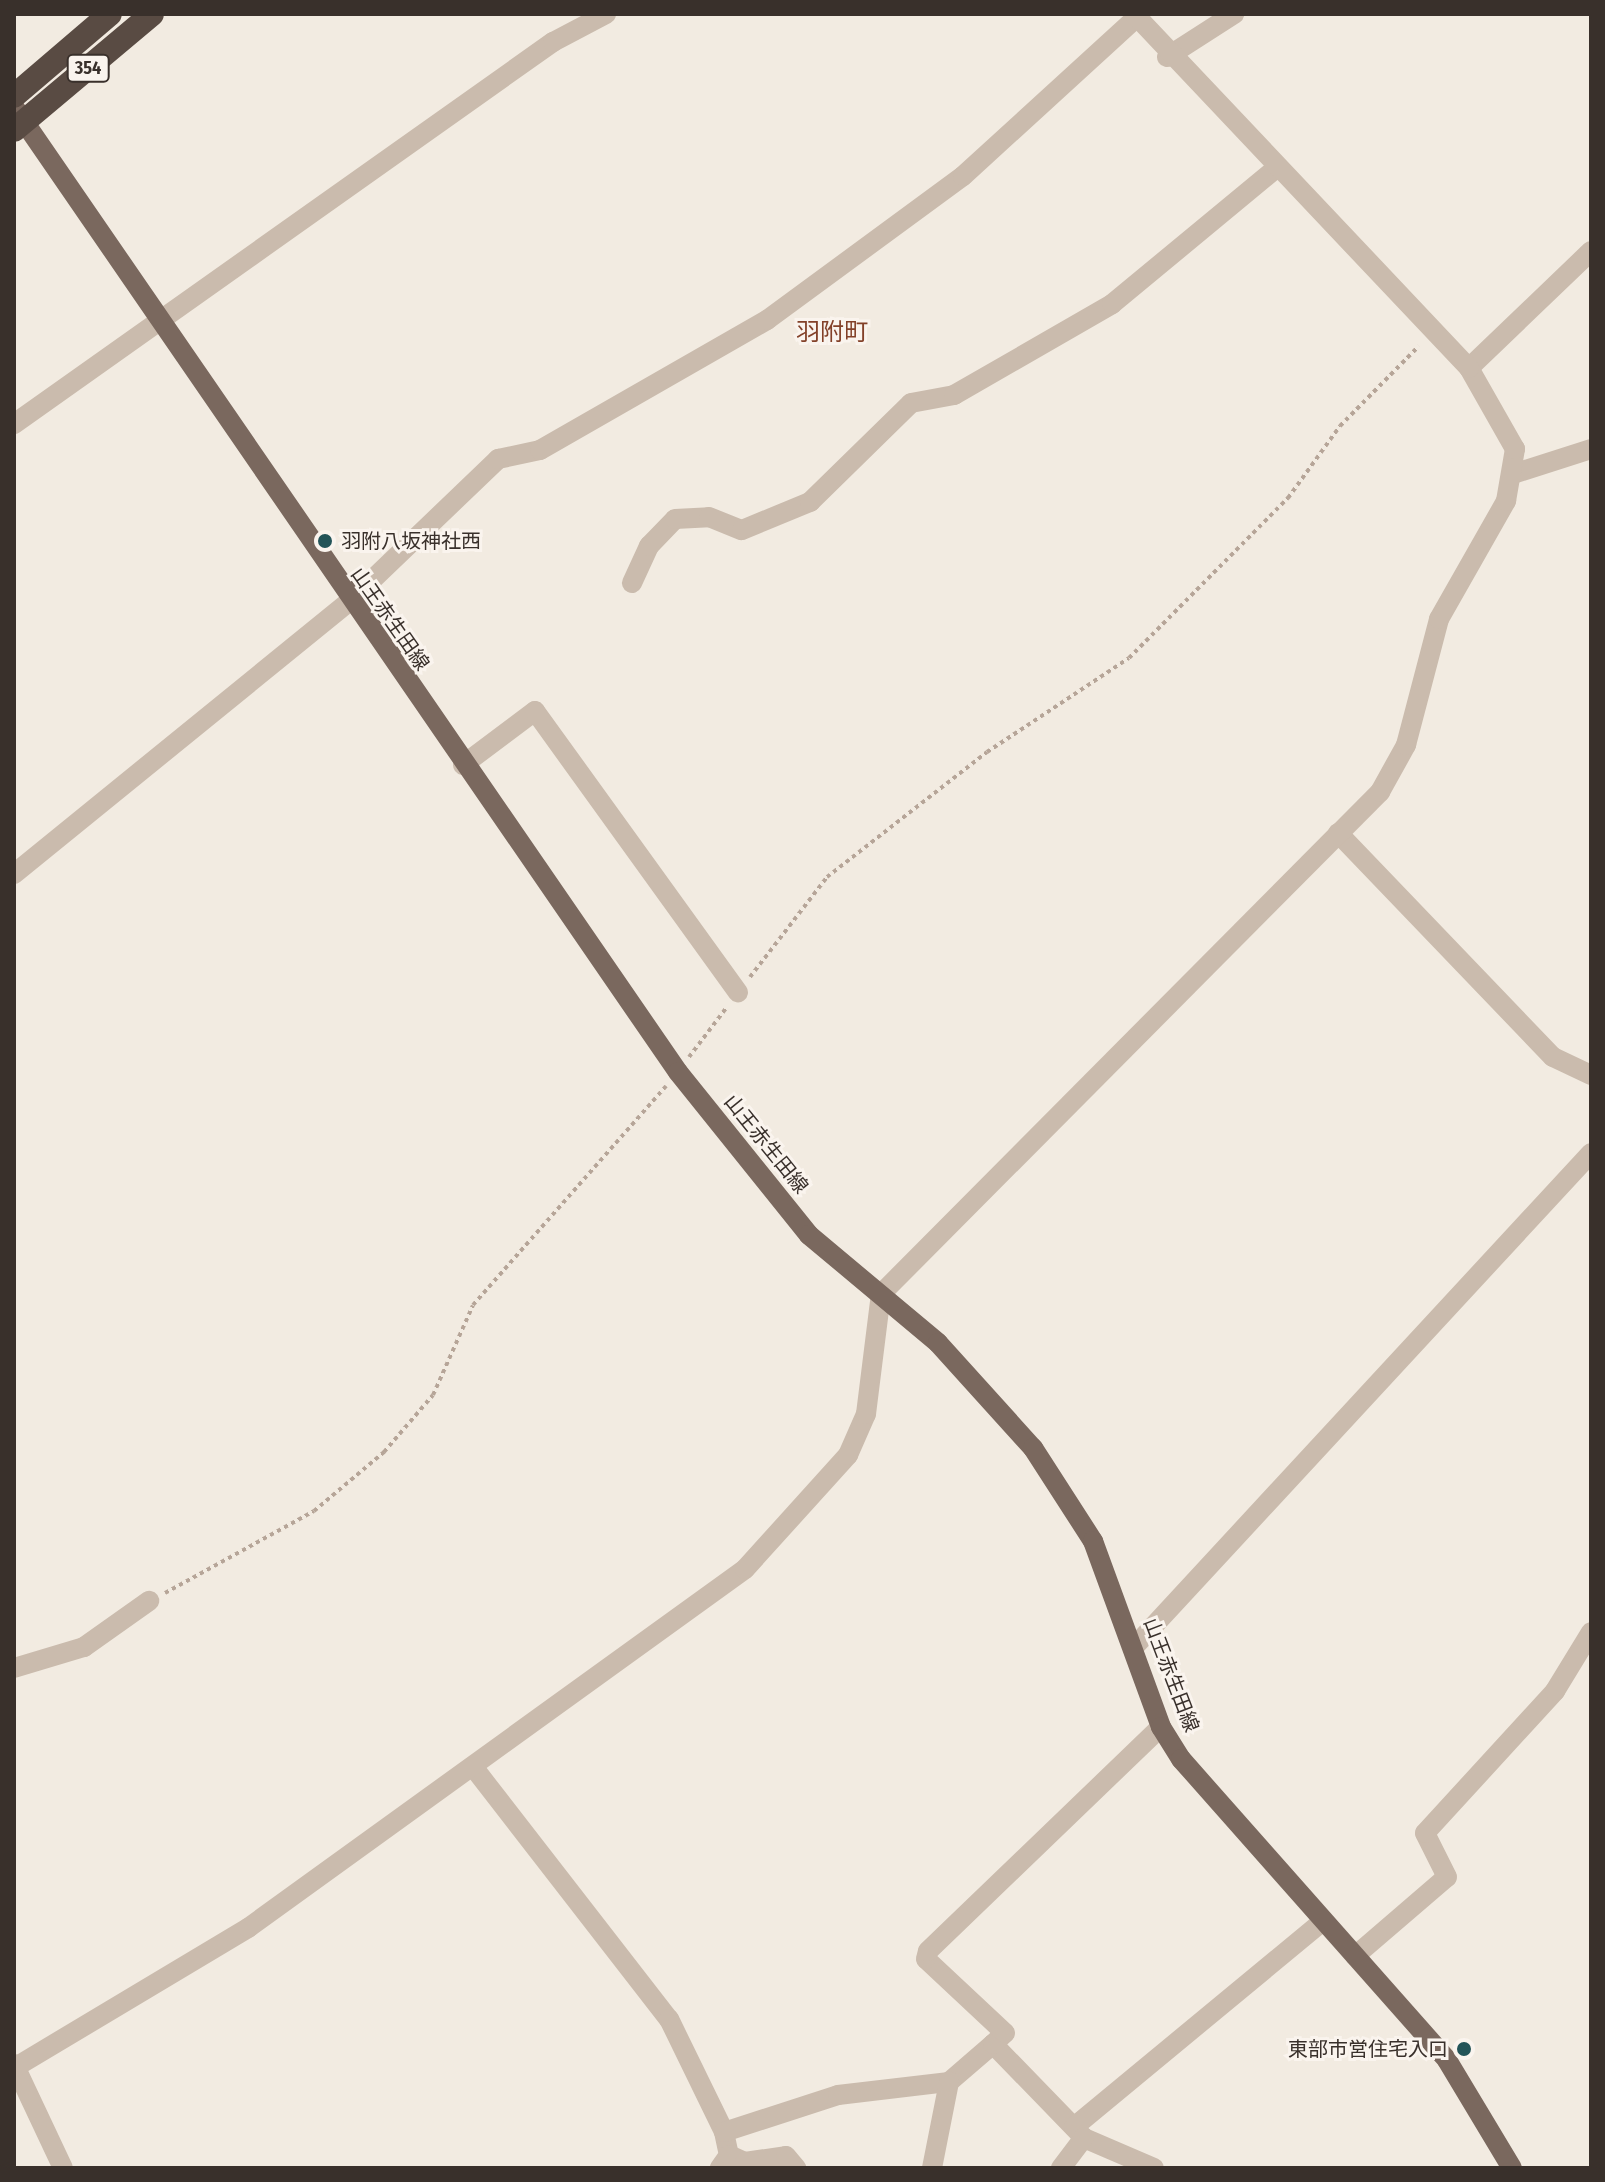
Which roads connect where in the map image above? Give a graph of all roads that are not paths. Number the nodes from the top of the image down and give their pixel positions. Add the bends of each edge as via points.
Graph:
1 (110, 14) edge
2 (152, 14) edge
3 (606, 14) edge
4 (1234, 14) edge
5 (1135, 16) edge
6 (1167, 57) junction
7 (14, 96) edge
8 (17, 120) edge
9 (1275, 169) junction
10 (1591, 251) edge
11 (159, 323) junction
12 (1469, 368) junction
13 (14, 424) edge
14 (1591, 449) edge
15 (1513, 474) junction
16 (632, 583) dead end
17 (349, 602) junction
18 (463, 765) junction
19 (1338, 833) junction
20 (14, 874) edge
21 (738, 992) road end
22 (1591, 1075) edge
23 (1591, 1153) edge
24 (881, 1294) junction
25 (149, 1601) road end
26 (1591, 1632) edge
27 (1134, 1647) junction
28 (14, 1668) edge
29 (1161, 1727) junction
30 (474, 1768) junction
31 (1323, 1921) junction
32 (1355, 1956) junction
33 (993, 2044) junction
34 (14, 2067) edge
35 (949, 2082) junction
36 (724, 2132) junction
37 (1079, 2132) junction
38 (725, 2162) edge
39 (63, 2168) edge
40 (796, 2168) edge
41 (932, 2168) edge
42 (1061, 2168) edge
43 (1154, 2168) edge
44 (1512, 2168) edge

1 - 7 highway, 354
2 - 8 highway, 354
3 - 11 street via 553,42
4 - 6 street
5 - 6 street
5 - 17 street via 963,176 767,320 540,450 498,459
6 - 9 street
8 - 11 main road, 山王赤生田線
9 - 12 street
9 - 16 street via 1112,304 954,395 911,403 810,502 742,530 709,517 675,519 649,546
10 - 12 street
11 - 13 street
11 - 17 main road, 山王赤生田線
12 - 15 street via 1515,449
14 - 15 street
15 - 19 street via 1506,501 1439,619 1406,745 1380,792
17 - 18 main road, 山王赤生田線
17 - 20 street
18 - 21 street via 535,711
18 - 24 main road, 山王赤生田線 via 678,1072 809,1235
19 - 22 street via 1553,1057
19 - 24 street
23 - 27 street
24 - 27 main road, 山王赤生田線 via 978,1383 1033,1448 1093,1541
24 - 30 street via 866,1414 848,1455 745,1569
25 - 28 street via 84,1647
26 - 32 street via 1555,1691 1425,1833 1447,1877
27 - 29 main road, 山王赤生田線
29 - 31 main road, 山王赤生田線 via 1206,1793
29 - 33 street via 928,1951 926,1959 1005,2033
30 - 34 street via 248,1928
30 - 36 street via 669,2019
31 - 32 main road, 山王赤生田線
31 - 37 street
32 - 44 main road, 山王赤生田線 via 1447,2060
33 - 35 street
33 - 37 street
34 - 39 street
35 - 36 street via 823,2098
35 - 41 street
36 - 38 street
37 - 42 street
37 - 43 street
38 - 40 street via 786,2156

